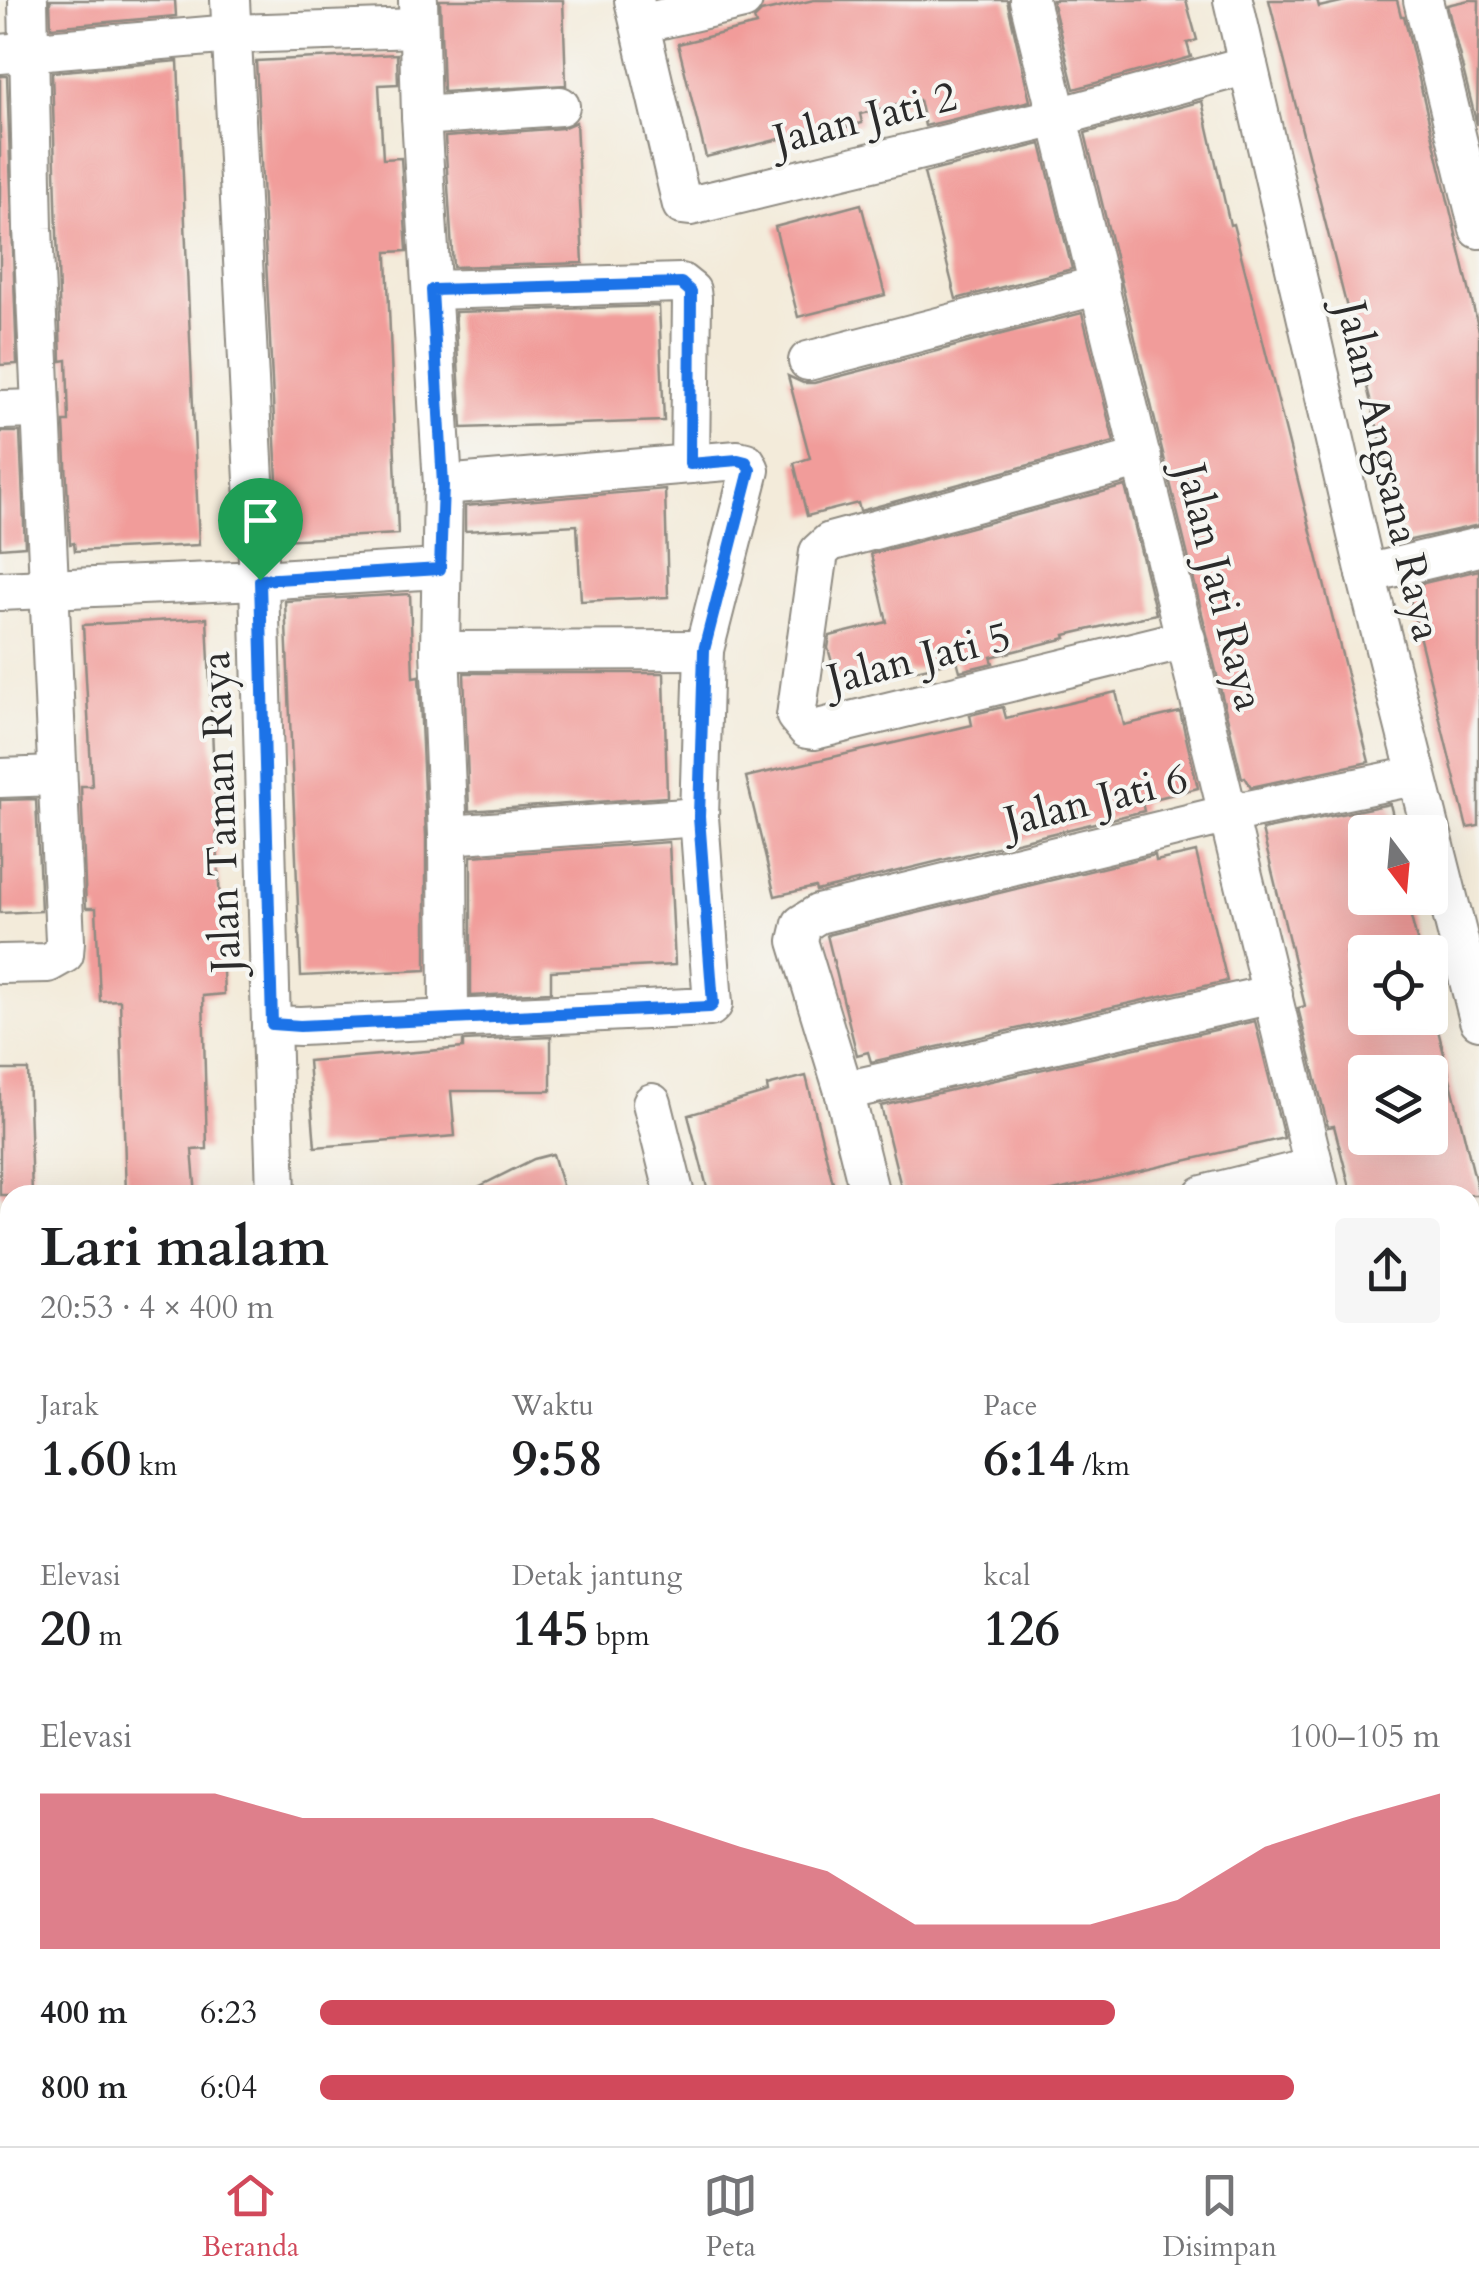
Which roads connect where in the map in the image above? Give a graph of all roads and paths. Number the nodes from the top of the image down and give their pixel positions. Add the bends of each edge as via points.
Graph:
1 (28, 0) edge
2 (742, 0) edge
3 (1030, 0) edge
4 (1233, 0) edge
5 (1423, 0) edge
6 (637, 12) edge
7 (417, 14) edge
8 (231, 17) edge
9 (16, 53) edge
10 (1248, 65) junction
11 (560, 106) dead end
12 (421, 116) junction
13 (1058, 117) junction
14 (1471, 164) edge
15 (17, 229) edge
16 (1479, 230) edge
17 (1100, 285) junction
18 (432, 290) junction
19 (808, 361) dead end
20 (41, 409) junction
21 (0, 410) edge
22 (1142, 458) junction
23 (690, 464) junction
24 (443, 485) junction
25 (1479, 548) edge
26 (440, 569) junction
27 (1366, 574) junction
28 (260, 580) junction
29 (48, 589) junction
30 (0, 591) edge
31 (1186, 640) junction
32 (704, 650) junction
33 (440, 652) junction
34 (56, 776) junction
35 (1415, 776) junction
36 (0, 778) edge
37 (1229, 814) junction
38 (699, 817) junction
39 (448, 835) junction
40 (1469, 934) edge
41 (0, 964) edge
42 (1273, 994) junction
43 (449, 1020) junction
44 (1479, 1020) edge
45 (272, 1024) junction
46 (844, 1092) junction
47 (652, 1103) dead end
48 (1317, 1181) edge
49 (276, 1185) edge
50 (673, 1185) edge
51 (867, 1185) edge
52 (1284, 1185) edge

1 - 9 street
2 - 6 street
3 - 13 street, Jalan Jati Raya
4 - 10 street, Jalan Angsana Raya
5 - 14 street
6 - 13 street, Jalan Jati 2 via 682,205
7 - 8 street
7 - 12 street
8 - 9 street
8 - 28 street, Jalan Taman Raya
9 - 15 street
10 - 13 street, Jalan Jati 2
10 - 27 street, Jalan Angsana Raya
11 - 12 street
12 - 18 street
13 - 17 street, Jalan Jati Raya
14 - 16 street
15 - 20 street
17 - 19 street
17 - 22 street, Jalan Jati Raya
18 - 23 street via 687,286
18 - 24 street
20 - 21 street
20 - 29 street
22 - 31 street, Jalan Jati Raya
22 - 31 street, Jalan Jati 5 via 830,542 820,552 796,716 807,729
23 - 24 street
23 - 32 street via 738,460 750,470
24 - 26 street
25 - 27 street
26 - 28 street
26 - 33 street
27 - 35 street, Jalan Angsana Raya
28 - 29 street
28 - 45 street, Jalan Taman Raya
29 - 30 street
29 - 34 street
31 - 37 street, Jalan Jati Raya
32 - 33 street
32 - 38 street
33 - 39 street
34 - 36 street
34 - 41 street via 64,954 48,963
35 - 37 street, Jalan Jati 6
35 - 40 street, Jalan Angsana Raya
37 - 42 street, Jalan Jati Raya
37 - 46 street, Jalan Jati 6 via 818,914 802,924 798,942
38 - 39 street
38 - 43 street, Jalan Taman Raya via 710,1007
39 - 43 street
40 - 44 street, Jalan Angsana Raya
42 - 46 street
42 - 48 street, Jalan Jati Raya
43 - 45 street, Jalan Taman Raya
45 - 49 street
46 - 51 street
47 - 50 street
48 - 52 street

